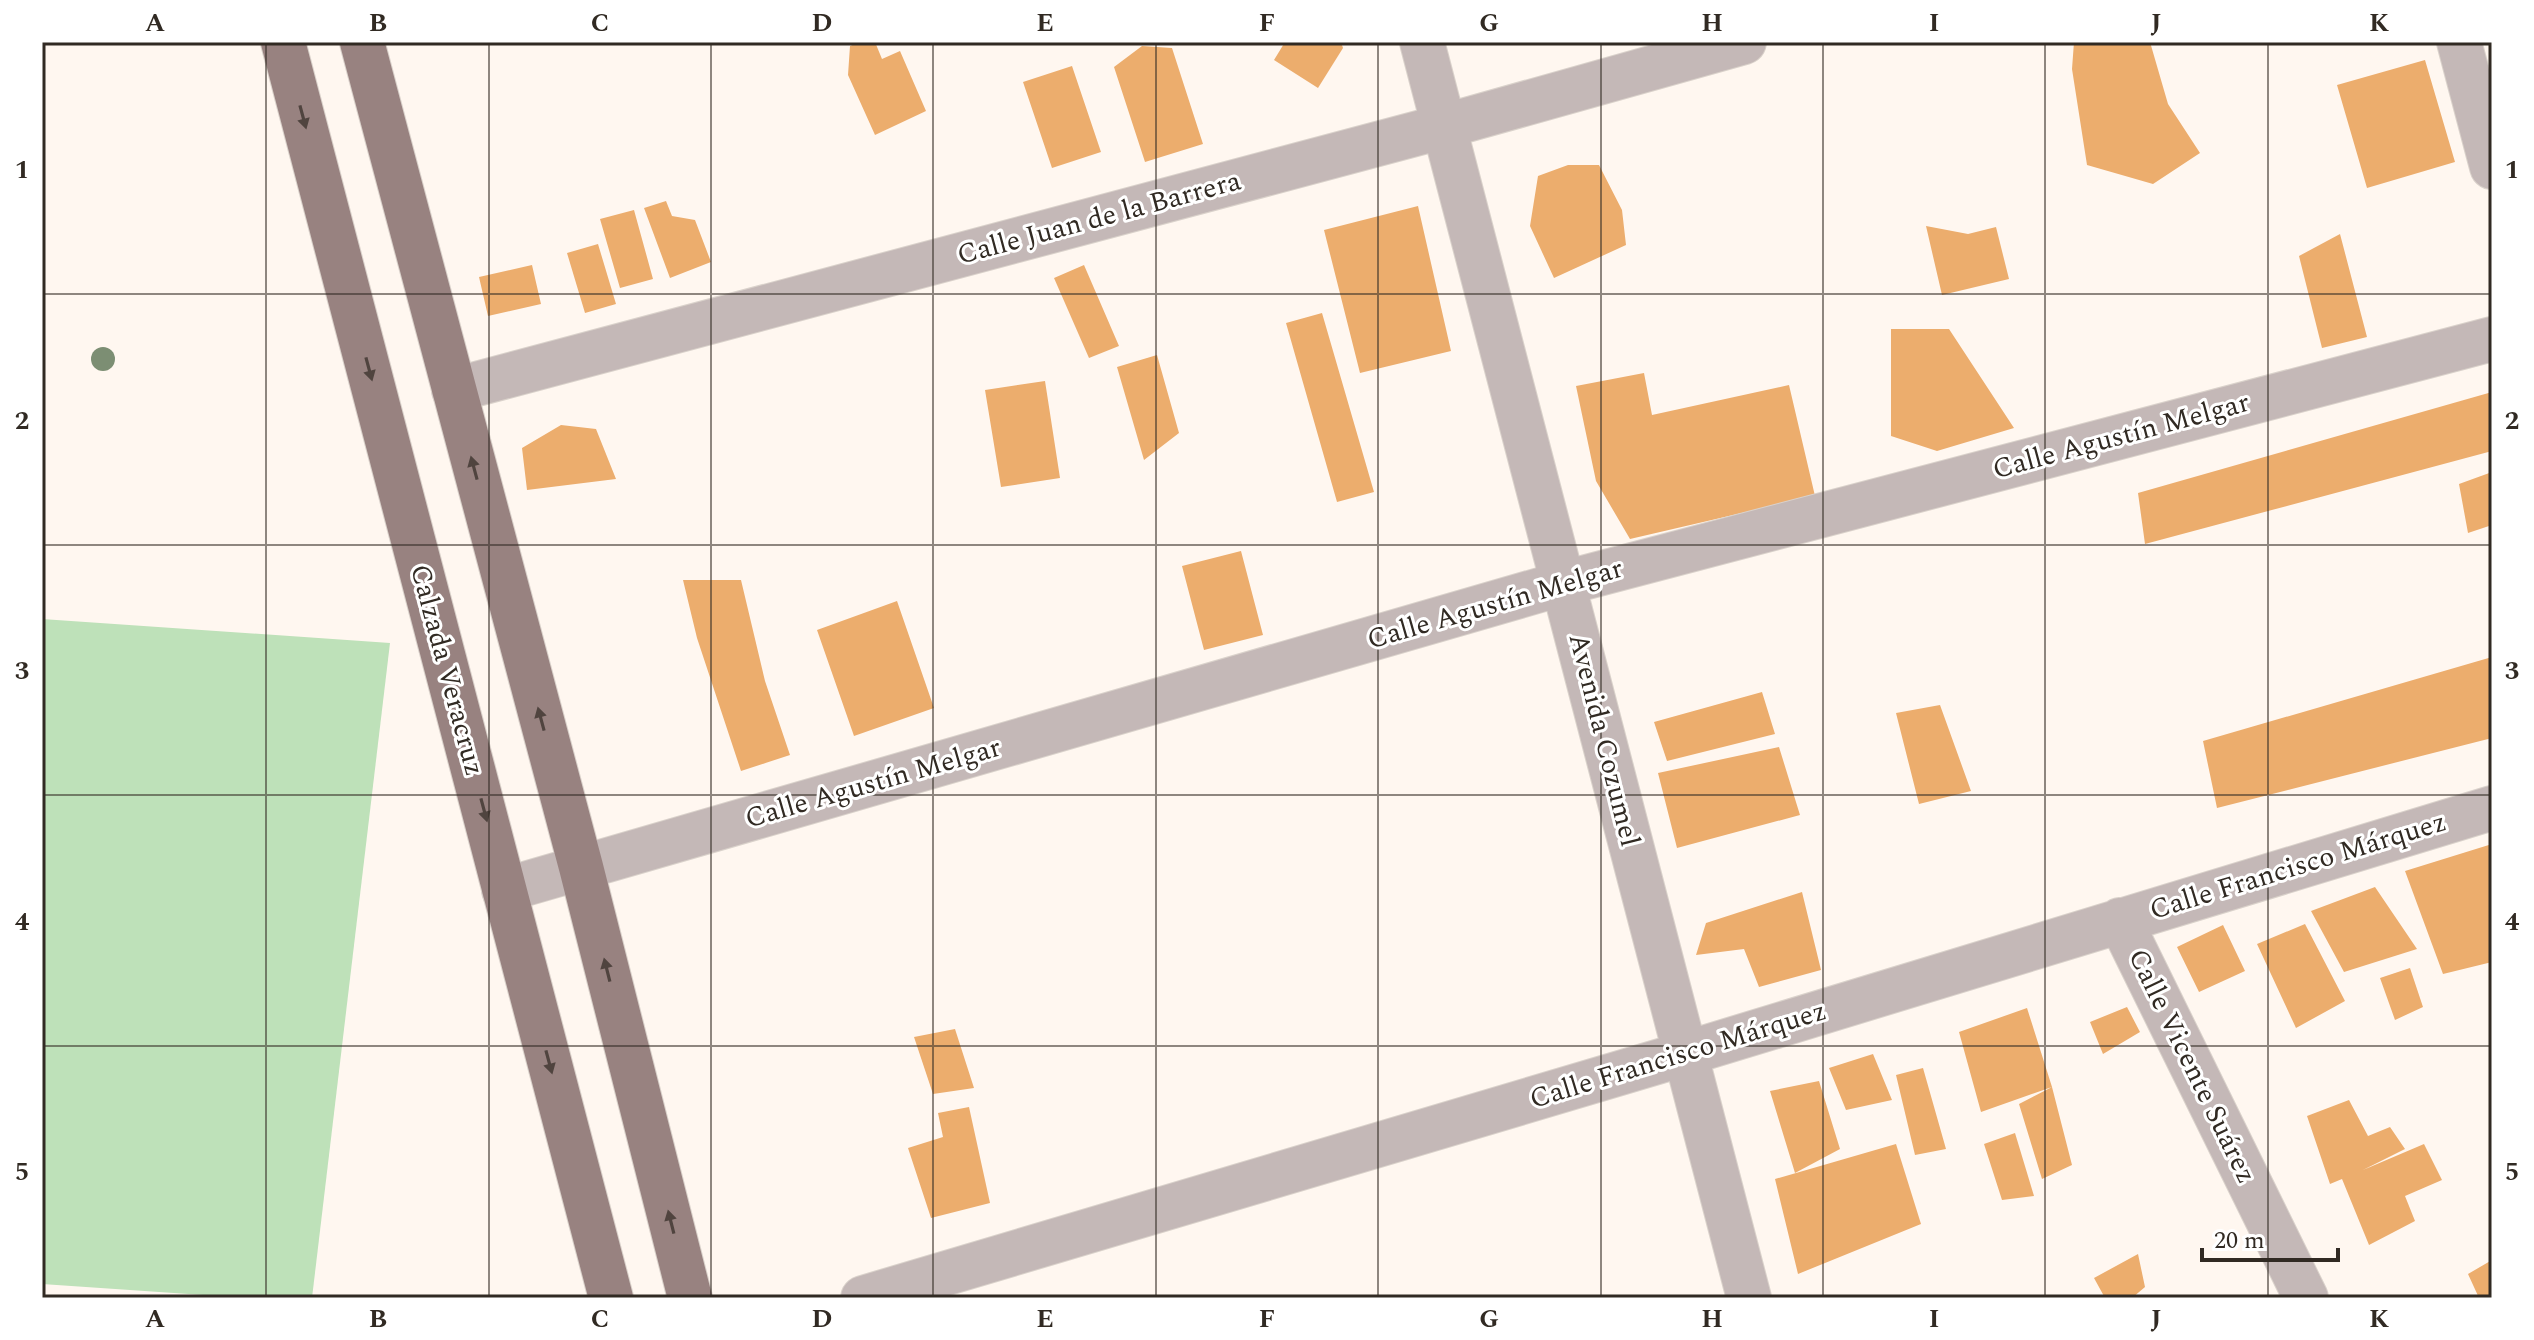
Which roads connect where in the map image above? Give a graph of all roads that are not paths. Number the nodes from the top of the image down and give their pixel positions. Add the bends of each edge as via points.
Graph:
1 (283, 42) edge
2 (362, 42) edge
3 (1422, 42) edge
4 (1744, 42) edge
5 (2459, 42) edge
6 (1445, 126) junction
7 (2492, 167) edge
8 (2492, 339) edge
9 (454, 390) junction
10 (1564, 583) junction
11 (2492, 808) edge
12 (581, 867) junction
13 (504, 890) junction
14 (2120, 920) junction
15 (1684, 1054) junction
16 (611, 1298) edge
17 (690, 1298) edge
18 (863, 1298) edge
19 (1749, 1298) edge
20 (2306, 1298) edge

1 -> 13 main road, Calzada Veracruz
2 - 9 main road
3 - 6 street, Avenida Cozumel
4 - 6 street, Calle Juan de la Barrera
5 - 7 street
6 - 9 street, Calle Juan de la Barrera
6 - 10 street, Avenida Cozumel
8 - 10 street, Calle Agustín Melgar
12 -> 9 main road
10 - 12 street, Calle Agustín Melgar
10 - 15 street, Avenida Cozumel
11 - 14 street, Calle Francisco Márquez
12 - 13 street, Calle Agustín Melgar
17 -> 12 main road
13 -> 16 main road, Calzada Veracruz
14 - 15 street, Calle Francisco Márquez
14 - 20 street, Calle Vicente Suárez
15 - 18 street, Calle Francisco Márquez
15 - 19 street, Avenida Cozumel

